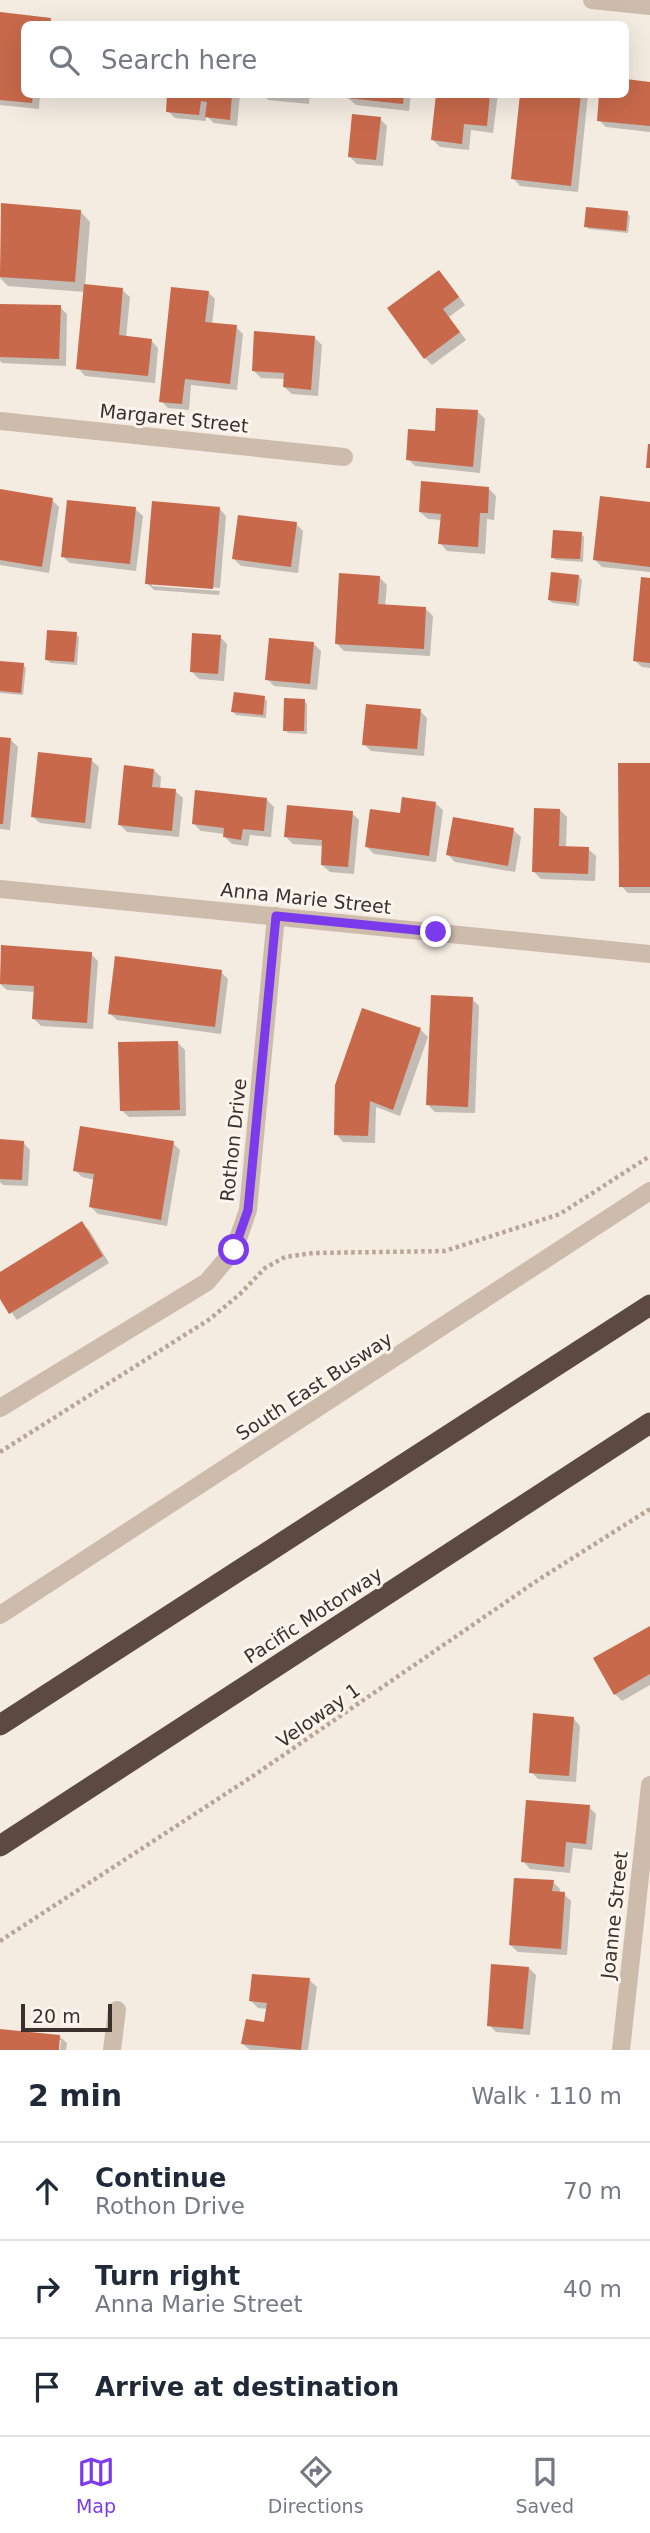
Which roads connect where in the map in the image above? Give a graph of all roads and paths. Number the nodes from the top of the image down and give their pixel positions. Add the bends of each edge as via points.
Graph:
1 (592, 0) edge
2 (650, 6) edge
3 (0, 421) edge
4 (344, 457) dead end
5 (0, 889) edge
6 (276, 916) junction
7 (650, 954) edge
8 (650, 1156) edge
9 (650, 1191) edge
10 (650, 1305) edge
11 (0, 1408) edge
12 (650, 1423) edge
13 (0, 1452) edge
14 (650, 1508) edge
15 (0, 1615) edge
16 (0, 1725) edge
17 (650, 1785) edge
18 (0, 1846) edge
19 (0, 1941) edge
20 (117, 2010) dead end
21 (112, 2050) edge
22 (621, 2050) edge

1 - 2 street
3 - 4 street, Margaret Street
5 - 6 street, Anna Marie Street
6 - 7 street, Anna Marie Street
6 - 11 street, Rothon Drive via 248,1210 234,1250 207,1282
8 - 13 path via 560,1214 445,1251 285,1257 265,1268 210,1319
9 - 15 street, South East Busway
10 - 16 highway
12 - 18 highway, Pacific Motorway
14 - 19 path, Veloway 1
17 - 22 street, Joanne Street
20 - 21 street

